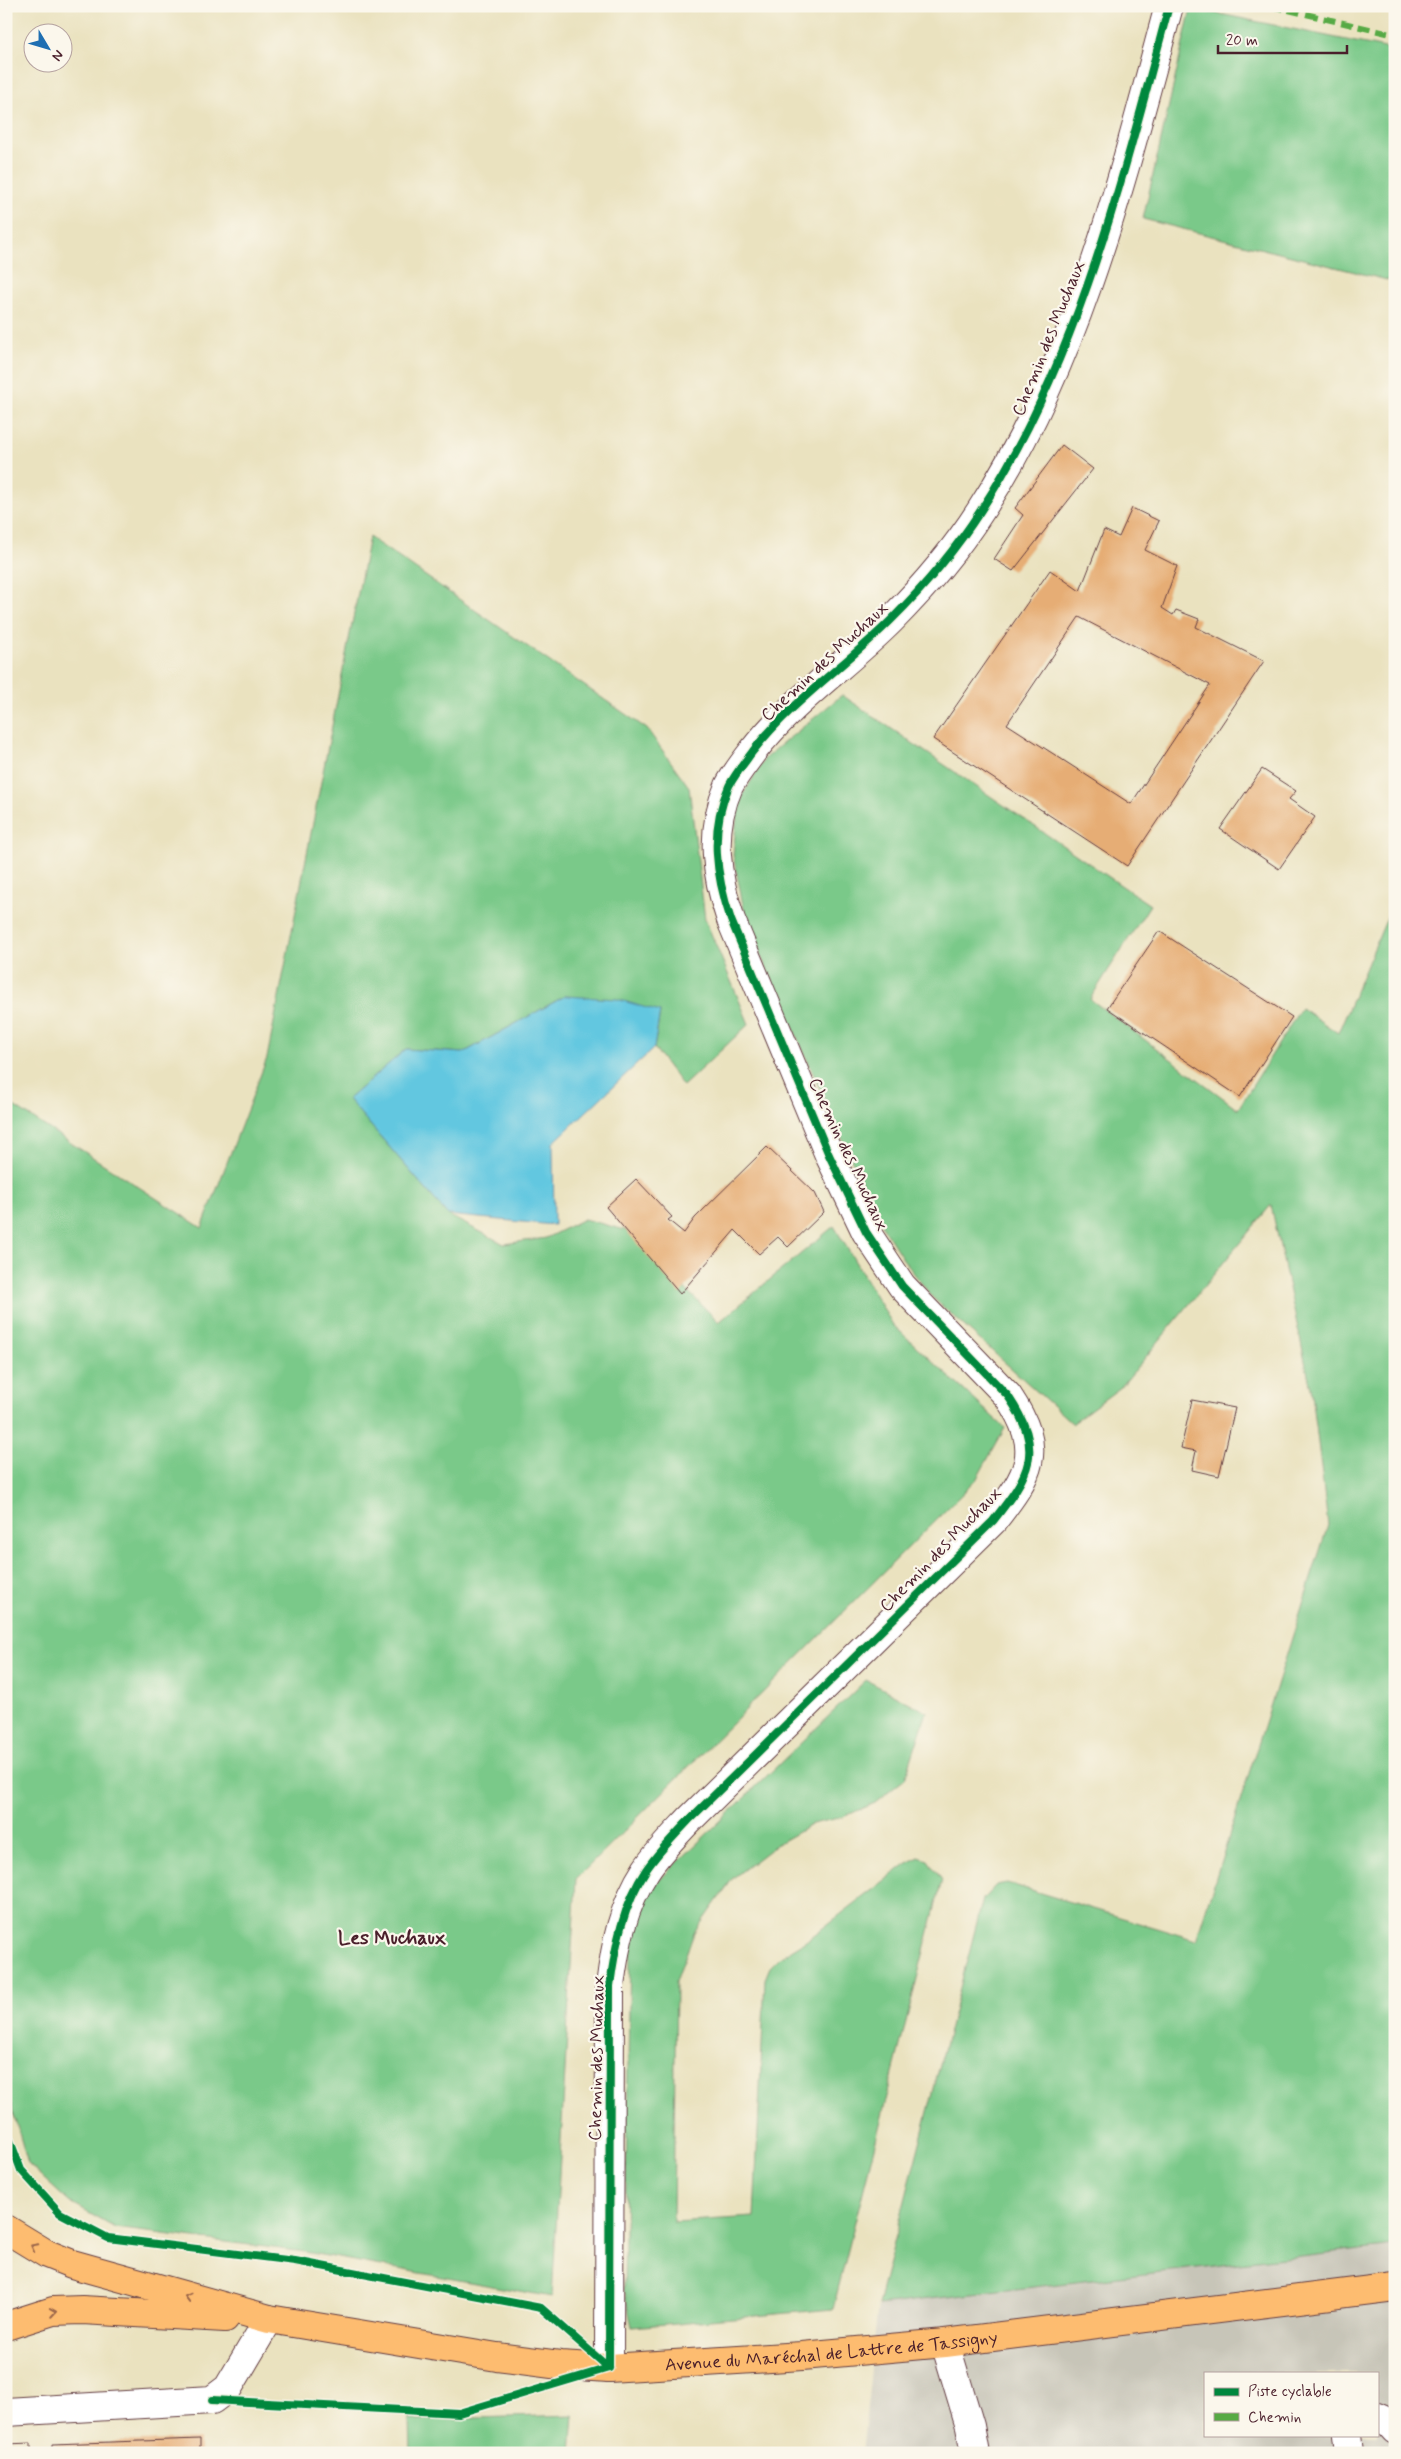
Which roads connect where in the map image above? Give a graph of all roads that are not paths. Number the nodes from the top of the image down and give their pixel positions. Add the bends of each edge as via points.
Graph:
1 (1169, 6) edge
2 (6, 2229) edge
3 (1395, 2288) edge
4 (269, 2319) junction
5 (6, 2326) edge
6 (945, 2343) junction
7 (609, 2368) junction
8 (6, 2412) edge
9 (975, 2453) edge

1 - 7 street, Chemin des Muchaux via 1105,234 1070,330 1021,442 981,511 936,571 891,620 764,738 730,785 721,810 716,836 720,888 850,1201 902,1286 1008,1396 1022,1416 1029,1438 1030,1458 1024,1478 993,1521 689,1820 646,1870 632,1897 621,1923 610,1986
4 -> 2 main road, Avenue du Maréchal de Lattre de Tassigny via 72,2264 47,2254
3 - 6 main road, Avenue du Maréchal de Lattre de Tassigny
5 -> 4 main road, Avenue du Maréchal de Lattre de Tassigny via 53,2312 82,2310
4 - 7 main road, Avenue du Maréchal de Lattre de Tassigny via 497,2357
4 - 8 street via 228,2388 212,2400
6 - 7 main road, Avenue du Maréchal de Lattre de Tassigny via 792,2357
6 - 9 street

